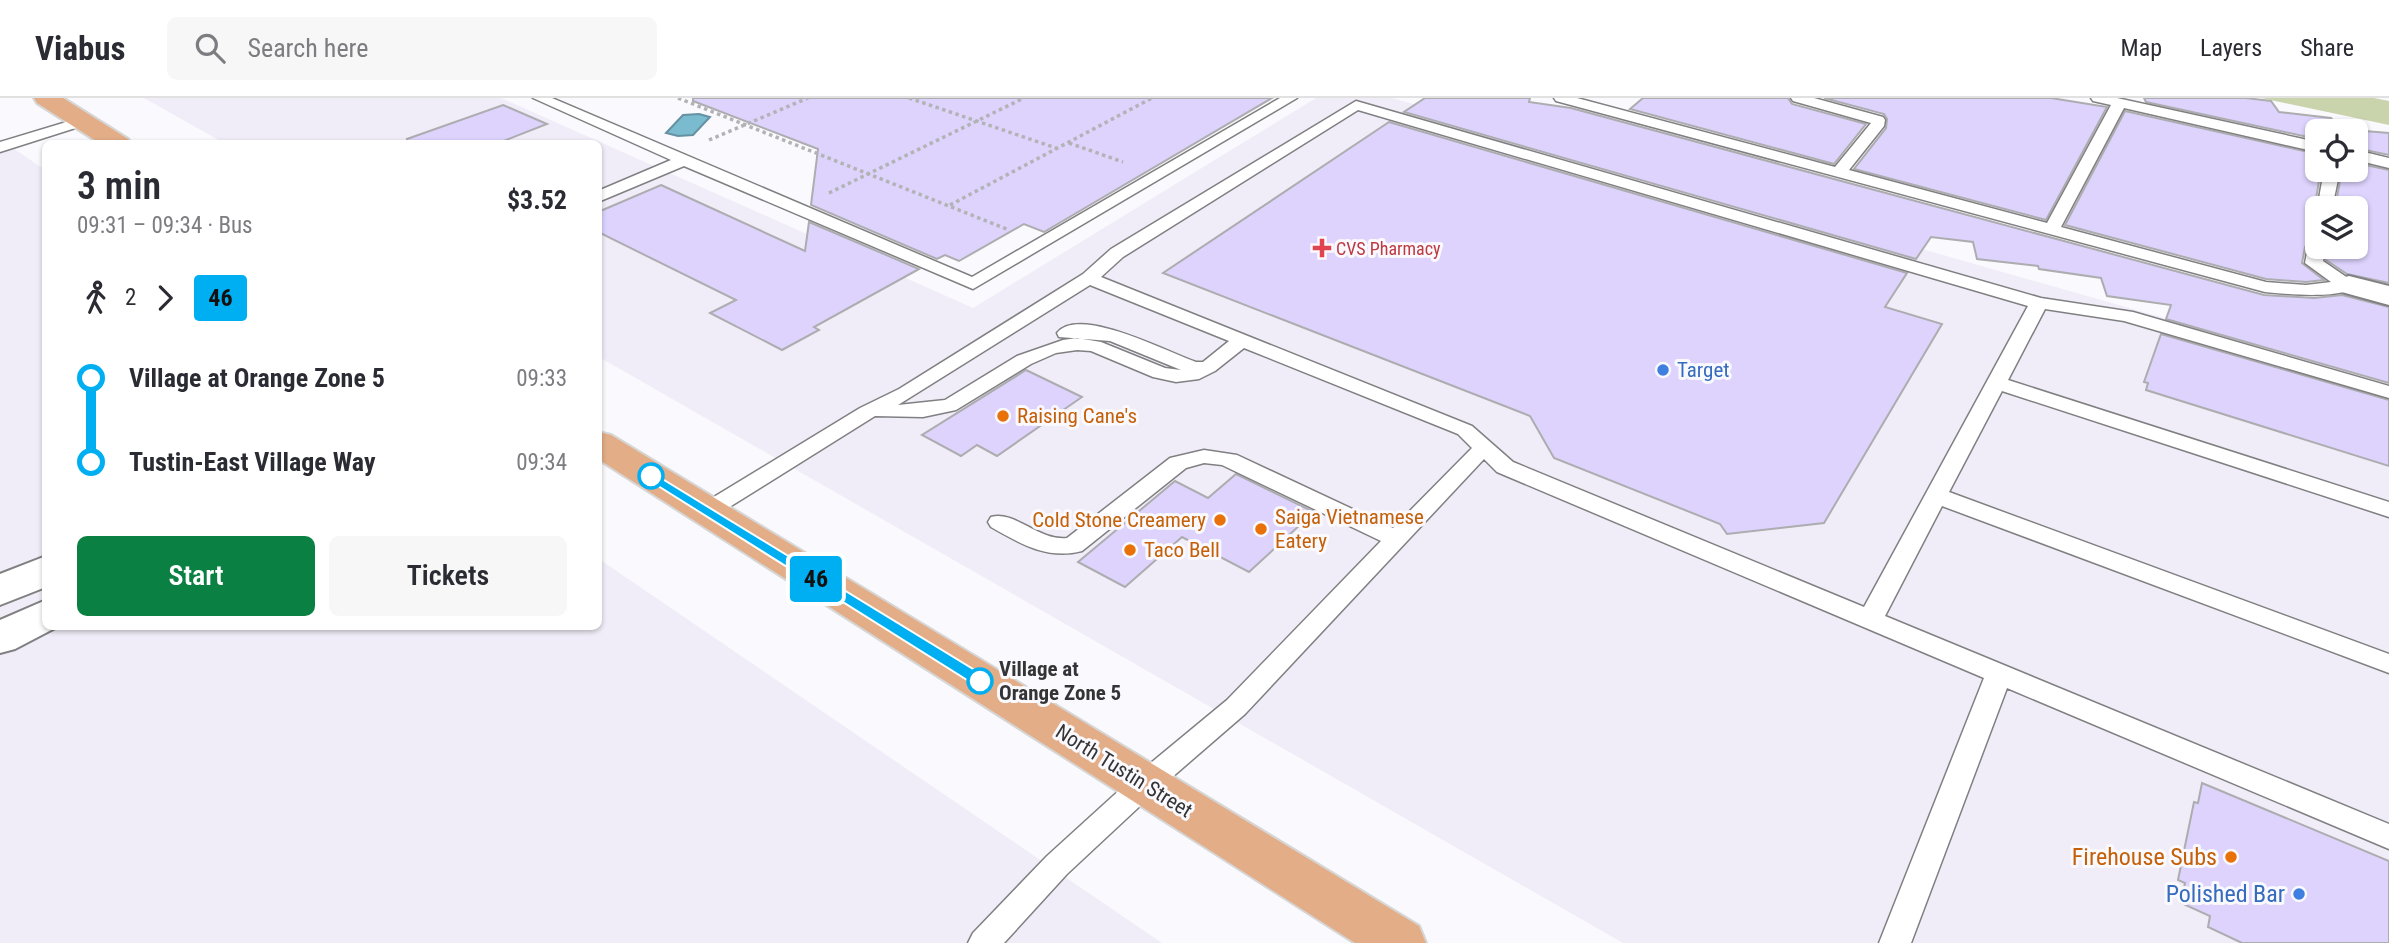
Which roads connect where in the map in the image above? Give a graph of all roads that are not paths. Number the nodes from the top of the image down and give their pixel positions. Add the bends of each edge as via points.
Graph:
1 (46, 98) edge
2 (540, 98) edge
3 (1290, 98) edge
4 (1561, 98) edge
5 (1798, 98) edge
6 (2098, 98) edge
7 (2119, 103) junction
8 (83, 121) junction
9 (113, 140) edge
10 (2305, 144) edge
11 (0, 147) edge
12 (675, 156) junction
13 (2368, 158) edge
14 (2389, 163) edge
15 (1839, 172) junction
16 (602, 181) edge
17 (602, 195) edge
18 (2052, 229) junction
19 (2315, 259) edge
20 (1089, 278) junction
21 (2349, 285) junction
22 (2389, 296) edge
23 (2039, 303) junction
24 (1242, 340) junction
25 (1997, 383) junction
26 (2389, 392) edge
27 (867, 412) junction
28 (602, 445) edge
29 (1485, 446) junction
30 (1937, 496) junction
31 (2389, 510) edge
32 (708, 511) junction
33 (999, 522) dead end
34 (1396, 539) junction
35 (42, 571) edge
36 (0, 592) edge
37 (42, 617) edge
38 (1870, 620) junction
39 (0, 638) edge
40 (2389, 664) edge
41 (1999, 674) junction
42 (1145, 784) junction
43 (2389, 837) edge
44 (984, 943) edge
45 (1400, 943) edge
46 (1895, 943) edge

1 - 8 main road
2 - 12 lane
3 - 12 lane via 972,284
4 - 15 lane
5 - 15 lane via 1878,120
6 - 7 lane
7 - 10 lane
7 - 18 lane
8 - 9 main road
8 - 11 lane
12 - 16 lane
12 - 17 lane
13 - 14 lane
15 - 18 lane
18 - 21 lane via 2265,286 2306,290
19 - 21 lane via 2314,263
20 - 23 lane via 1117,253 1356,105
20 - 24 lane
20 - 27 lane via 906,393
21 - 22 street
23 - 25 lane
23 - 26 lane via 2126,316
24 - 27 lane via 1193,376 1172,376 1089,345 1060,346 1037,352 948,406
24 - 29 lane via 1465,430
25 - 30 lane
25 - 31 lane
27 - 32 lane
28 - 32 main road, North Tustin Street
29 - 34 lane
29 - 38 lane via 1505,467
30 - 38 lane
30 - 40 lane
32 - 42 main road, North Tustin Street
33 - 34 lane via 1046,547 1062,549 1074,545 1178,463 1213,456
34 - 42 lane via 1236,707
35 - 36 street
37 - 39 street
38 - 41 lane
41 - 43 lane
41 - 46 lane
42 - 44 lane via 1058,865
42 - 45 main road, North Tustin Street

